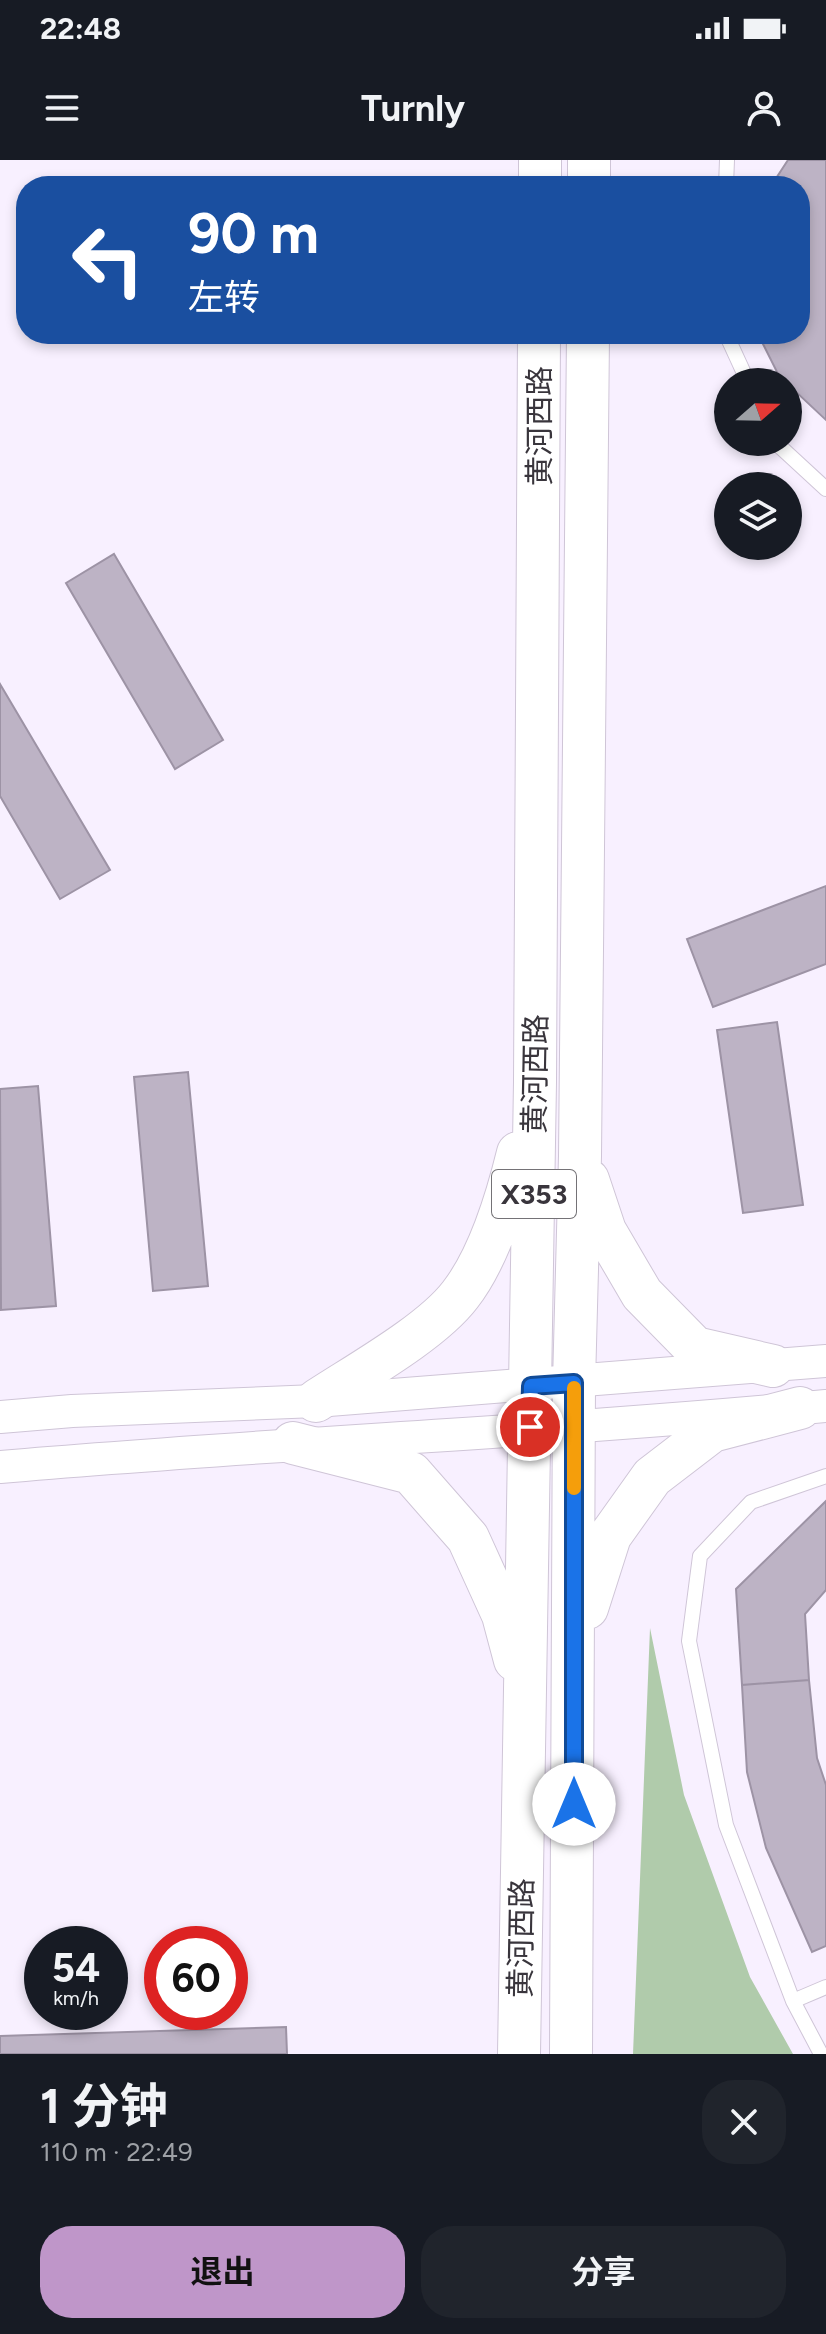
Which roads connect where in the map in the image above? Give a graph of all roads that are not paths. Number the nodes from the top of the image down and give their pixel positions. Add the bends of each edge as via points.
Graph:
1 (539, 344) edge
2 (588, 344) edge
3 (731, 344) edge
4 (742, 368) edge
5 (790, 456) edge
6 (826, 489) edge
7 (535, 1082) junction
8 (580, 1156) junction
9 (826, 1361) edge
10 (773, 1366) junction
11 (574, 1383) junction
12 (531, 1386) junction
13 (316, 1401) junction
14 (813, 1407) edge
15 (0, 1417) edge
16 (574, 1425) junction
17 (530, 1427) junction
18 (293, 1443) junction
19 (0, 1467) edge
20 (826, 1476) edge
21 (575, 1647) junction
22 (527, 1702) junction
23 (826, 1987) edge
24 (793, 2001) junction
25 (519, 2054) edge
26 (571, 2054) edge
27 (821, 2054) edge

1 - 7 main road, 黄河西路 / X353
2 - 8 main road, 黄河西路 / X353
3 - 4 lane
5 - 6 lane
7 - 12 main road, 黄河西路 / X353
7 - 13 main road via 504,1211 460,1295 404,1344
8 - 10 main road via 605,1231 642,1294 695,1348
8 - 11 main road, 黄河西路 / X353
9 - 10 street
10 - 11 street
11 - 12 street
11 - 16 main road, 黄河西路 / X353
12 - 13 street
12 - 17 main road, 黄河西路 / X353
13 - 15 street
14 - 16 street
14 - 21 main road via 712,1431 652,1477 610,1536
16 - 17 street
16 - 21 main road, 黄河西路 / X353
17 - 18 street
17 - 22 main road, 黄河西路 / X353
18 - 19 street
18 - 22 main road via 411,1473 468,1538 503,1615
20 - 24 lane via 751,1502 700,1556 689,1641 726,1825
21 - 26 main road, 黄河西路 / X353
22 - 25 main road, 黄河西路 / X353
23 - 24 lane
24 - 27 lane

